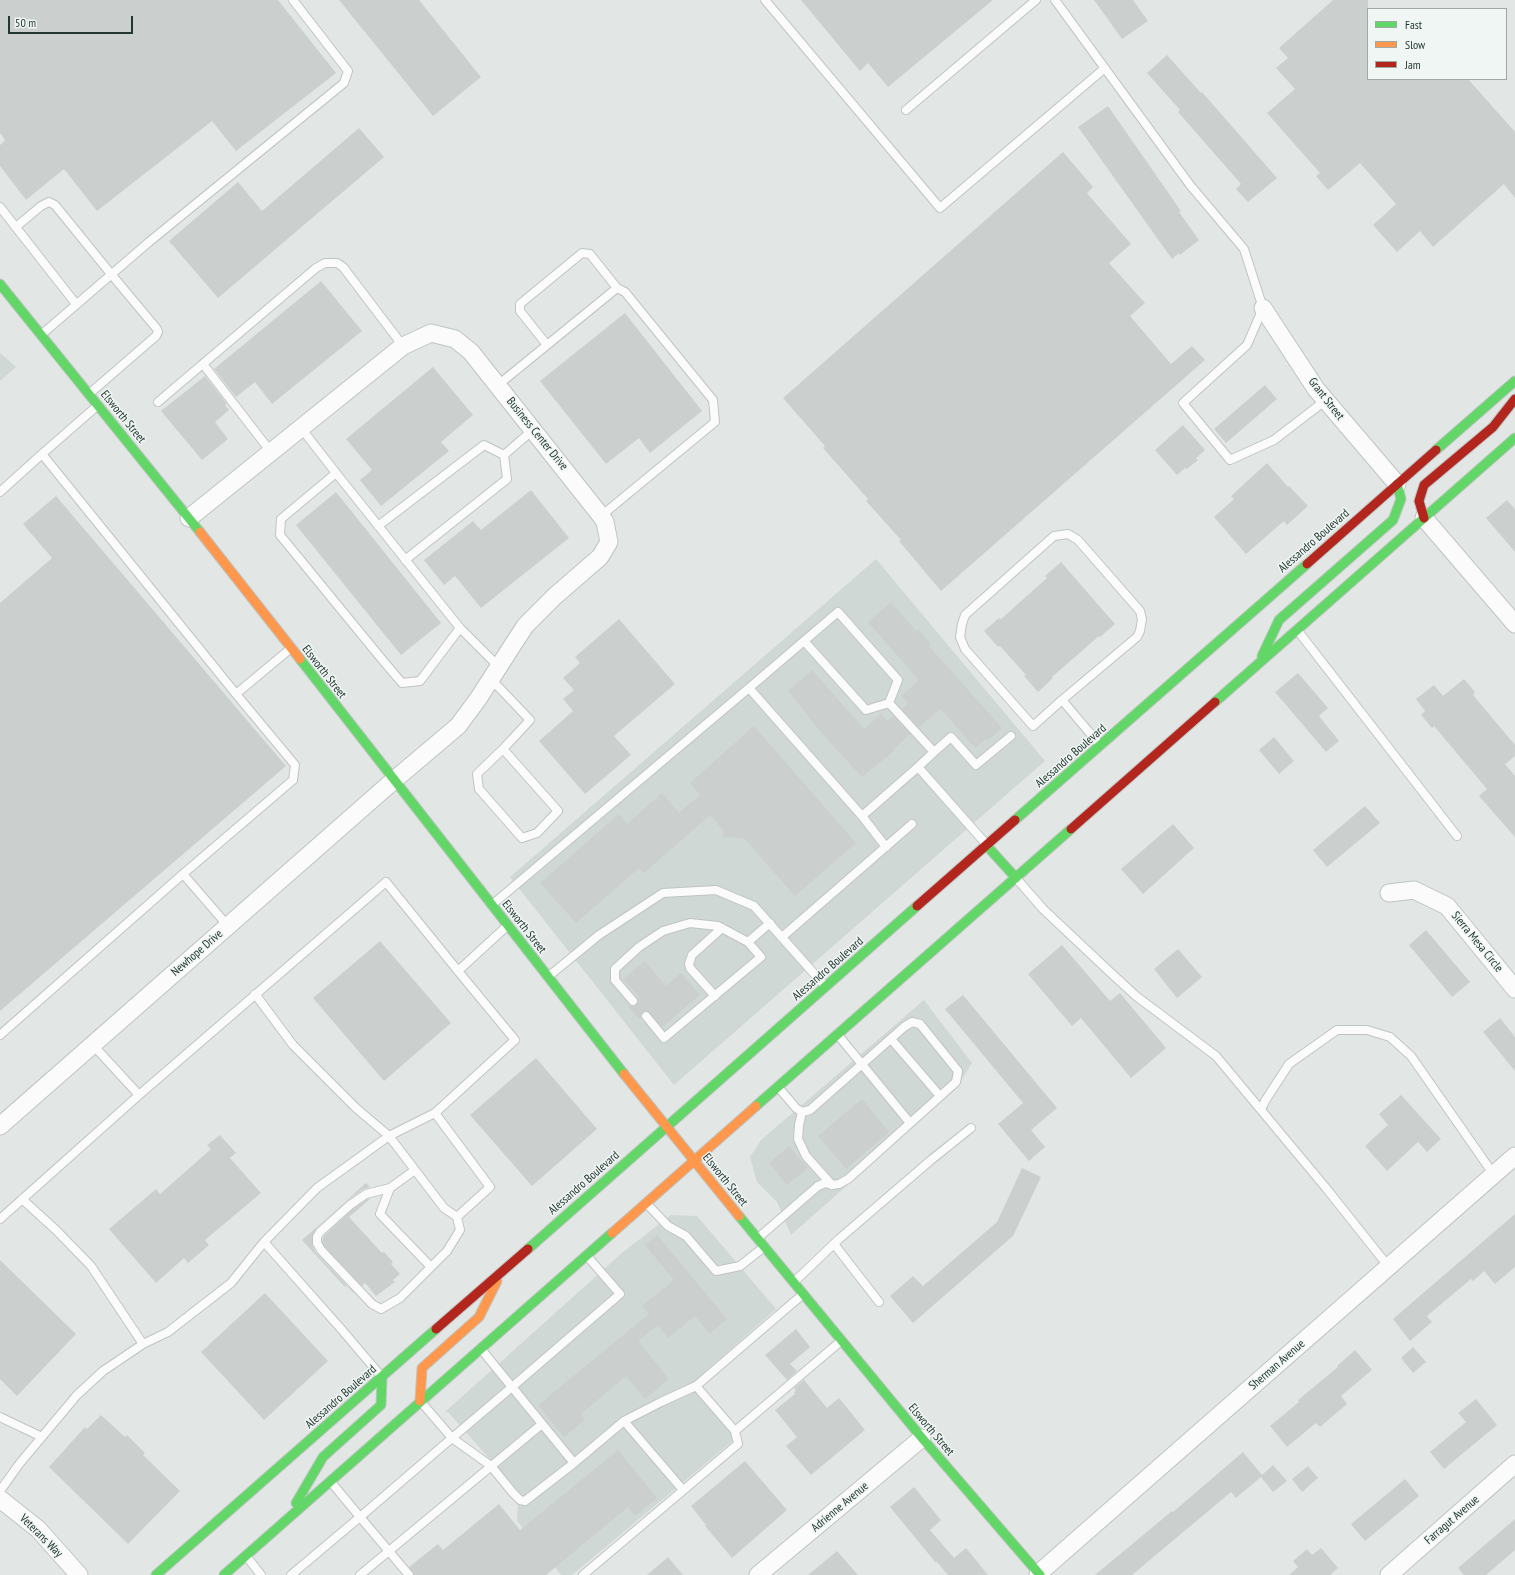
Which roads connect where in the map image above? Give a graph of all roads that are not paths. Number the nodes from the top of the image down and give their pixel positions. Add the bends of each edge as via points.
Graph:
1 (293, 0) edge
2 (765, 0) edge
3 (1036, 0) edge
4 (1055, 0) edge
5 (1105, 68) junction
6 (906, 110) dead end
7 (0, 206) edge
8 (16, 227) junction
9 (111, 274) junction
10 (0, 284) edge
11 (617, 288) junction
12 (8, 294) junction
13 (0, 302) edge
14 (76, 304) junction
15 (1263, 308) junction
16 (40, 335) junction
17 (547, 345) junction
18 (403, 346) junction
19 (203, 364) junction
20 (1515, 381) edge
21 (498, 386) junction
22 (88, 394) junction
23 (1515, 399) edge
24 (1326, 400) junction
25 (158, 402) dead end
26 (98, 406) junction
27 (301, 428) junction
28 (533, 430) junction
29 (1515, 438) edge
30 (271, 452) junction
31 (42, 454) junction
32 (504, 455) junction
33 (336, 473) junction
34 (1397, 484) junction
35 (0, 492) edge
36 (601, 516) junction
37 (189, 518) junction
38 (1424, 518) junction
39 (378, 526) junction
40 (405, 560) junction
41 (1515, 624) edge
42 (460, 628) junction
43 (1297, 630) junction
44 (804, 641) junction
45 (291, 648) junction
46 (1258, 665) junction
47 (494, 672) junction
48 (749, 688) junction
49 (236, 694) junction
50 (1062, 700) junction
51 (889, 703) junction
52 (1011, 736) dead end
53 (1101, 746) junction
54 (503, 749) junction
55 (934, 752) junction
56 (918, 767) junction
57 (393, 781) junction
58 (862, 816) junction
59 (912, 824) dead end
60 (1458, 836) dead end
61 (886, 846) junction
62 (987, 846) junction
63 (183, 874) junction
64 (1016, 878) junction
65 (1389, 893) dead end
66 (492, 905) junction
67 (770, 923) junction
68 (228, 926) junction
69 (507, 926) junction
70 (722, 928) junction
71 (782, 937) junction
72 (748, 942) junction
73 (458, 971) junction
74 (548, 977) junction
75 (826, 987) junction
76 (1515, 989) edge
77 (256, 994) junction
78 (715, 996) junction
79 (633, 1001) dead end
80 (646, 1016) dead end
81 (837, 1034) junction
82 (0, 1035) edge
83 (891, 1039) junction
84 (92, 1045) junction
85 (862, 1065) junction
86 (777, 1087) junction
87 (138, 1095) junction
88 (940, 1096) junction
89 (1261, 1110) junction
90 (802, 1112) junction
91 (435, 1113) junction
92 (910, 1123) junction
93 (0, 1126) edge
94 (666, 1127) junction
95 (971, 1128) dead end
96 (389, 1136) junction
97 (1515, 1156) edge
98 (694, 1161) junction
99 (415, 1170) junction
100 (1494, 1175) junction
101 (832, 1185) junction
102 (390, 1188) junction
103 (22, 1200) junction
104 (646, 1203) junction
105 (457, 1217) junction
106 (0, 1219) edge
107 (757, 1238) junction
108 (264, 1242) junction
109 (834, 1244) junction
110 (764, 1246) junction
111 (587, 1255) junction
112 (1388, 1266) junction
113 (431, 1267) junction
114 (502, 1271) junction
115 (794, 1282) junction
116 (804, 1294) junction
117 (879, 1302) dead end
118 (842, 1340) junction
119 (143, 1344) junction
120 (480, 1349) junction
121 (382, 1377) junction
122 (696, 1386) junction
123 (512, 1387) junction
124 (420, 1401) junction
125 (0, 1417) edge
126 (624, 1421) junction
127 (542, 1424) junction
128 (734, 1431) junction
129 (42, 1436) junction
130 (452, 1438) junction
131 (922, 1438) junction
132 (574, 1463) junction
133 (1515, 1464) edge
134 (491, 1466) junction
135 (323, 1474) junction
136 (683, 1490) junction
137 (0, 1491) edge
138 (0, 1499) edge
139 (360, 1517) junction
140 (285, 1521) junction
141 (389, 1551) junction
142 (246, 1556) junction
143 (767, 1572) edge
144 (1039, 1574) edge
145 (79, 1575) edge
146 (156, 1575) edge
147 (224, 1575) edge
148 (262, 1575) edge
149 (291, 1575) edge
150 (360, 1575) edge
151 (409, 1575) edge
152 (583, 1575) edge
153 (1389, 1575) edge

1 - 9 lane via 348,71 344,83
2 - 5 lane via 940,208
3 - 6 lane
4 - 5 lane
5 - 15 lane via 1190,185 1244,249
7 - 8 lane
8 - 9 lane via 49,202 55,205
8 - 14 lane
9 - 14 lane
9 - 22 lane via 158,332
10 - 12 main road, Elsworth Street
11 - 17 lane
11 - 17 lane via 590,254 582,253 520,304 520,312
11 - 36 lane via 625,292 713,400 715,422
12 - 13 lane
12 - 16 main road, Elsworth Street
14 - 16 lane
15 - 24 street, Grant Street via 1316,389
15 - 24 lane via 1247,344 1183,403 1230,460 1274,440
16 - 22 main road, Elsworth Street
17 - 21 lane
18 - 19 lane via 343,267 337,263 325,264 316,268
18 - 21 street, Business Center Drive via 431,333 455,339 471,352
18 - 27 street, Business Center Drive
19 - 25 lane
19 - 30 lane
20 - 34 main road, Alessandro Boulevard
21 - 28 street, Business Center Drive
22 - 26 main road, Elsworth Street
23 - 38 main road via 1493,427 1424,485 1419,501
24 - 34 street, Grant Street
26 - 31 lane
26 - 37 main road, Elsworth Street
27 - 30 street, Business Center Drive
27 - 33 lane
28 - 32 lane
28 - 36 street, Business Center Drive
29 - 38 main road
30 - 37 street, Business Center Drive
31 - 35 lane
31 - 49 lane
32 - 39 lane via 484,445
32 - 40 lane via 507,479
33 - 39 lane
33 - 42 lane via 281,519 280,535 402,683 420,681
34 - 46 main road via 1401,499 1393,520 1279,620
34 - 53 main road, Alessandro Boulevard
36 - 47 street, Business Center Drive via 605,522 609,542 600,557 525,626
37 - 45 main road, Elsworth Street
38 - 41 street
38 - 43 main road
39 - 40 lane
40 - 42 lane
42 - 47 lane
43 - 46 main road
43 - 60 lane
44 - 48 lane
44 - 51 lane via 866,710
44 - 51 lane via 838,612 898,680
45 - 49 lane
45 - 57 main road, Elsworth Street
46 - 64 main road
47 - 54 lane via 530,720
47 - 57 street, Business Center Drive via 458,726
48 - 58 lane
48 - 66 lane
49 - 63 lane via 295,765 293,780
50 - 50 lane via 1033,726 965,649 960,637 965,615 1054,536 1068,534 1078,540 1135,605 1142,619 1137,637
50 - 53 lane
51 - 55 lane
52 - 55 lane via 976,765 951,737
53 - 62 main road, Alessandro Boulevard
54 - 54 lane via 477,774 478,789 522,838 537,833 558,811
55 - 56 lane
56 - 58 lane
56 - 62 lane
57 - 66 main road, Elsworth Street
57 - 68 street, Newhope Drive
58 - 61 lane
59 - 61 lane
61 - 71 lane
62 - 64 main road
62 - 75 main road, Alessandro Boulevard
63 - 68 lane
63 - 82 lane
64 - 81 main road
64 - 89 lane via 1043,909 1136,996 1216,1056
65 - 76 street, Sierra Mesa Circle via 1414,890 1447,906
66 - 69 main road, Elsworth Street
67 - 71 lane
67 - 72 lane
67 - 74 lane via 754,906 716,890 663,893 599,935
68 - 84 street, Newhope Drive
69 - 73 lane
69 - 74 main road, Elsworth Street
70 - 72 lane
70 - 78 lane via 692,955 689,964
70 - 79 lane via 690,923 663,931 639,947 615,969 615,980
71 - 75 lane
72 - 78 lane via 761,957
73 - 77 lane via 386,882
73 - 91 lane via 515,1040
74 - 94 main road, Elsworth Street
75 - 94 main road, Alessandro Boulevard
77 - 87 lane
77 - 96 lane via 293,1046 356,1108
78 - 80 lane via 664,1038
81 - 85 lane
81 - 86 main road
83 - 85 lane
83 - 88 lane
83 - 88 lane via 912,1022 920,1024 958,1071 956,1082
84 - 87 lane
84 - 93 street, Newhope Drive
85 - 90 lane via 810,1110
85 - 92 lane
86 - 90 lane
86 - 98 main road
87 - 103 lane
88 - 92 lane
89 - 100 lane via 1289,1064 1336,1030 1367,1030 1390,1037 1411,1056
89 - 112 lane
90 - 101 lane via 798,1140 806,1156
91 - 96 lane
91 - 105 lane via 490,1187
92 - 101 lane via 848,1179
94 - 98 main road, Elsworth Street
94 - 114 main road, Alessandro Boulevard
95 - 109 lane
96 - 99 lane
96 - 108 lane via 316,1188
97 - 100 street, Sherman Avenue
98 - 104 main road
98 - 107 main road, Elsworth Street
99 - 102 lane
99 - 105 lane via 444,1208
100 - 112 street, Sherman Avenue
101 - 107 lane via 825,1183 818,1186
102 - 113 lane via 380,1214
102 - 113 lane via 366,1194 350,1205 320,1232 317,1243 372,1304 381,1308 400,1298
103 - 106 lane
103 - 119 lane via 91,1266
104 - 110 lane via 668,1226 686,1236 716,1271 740,1266
104 - 111 main road
105 - 113 lane via 460,1230 447,1251
107 - 110 main road, Elsworth Street
108 - 119 lane via 231,1283 168,1332
108 - 121 lane
109 - 115 lane
109 - 117 lane
110 - 115 main road, Elsworth Street
111 - 120 main road
111 - 123 lane via 620,1294
112 - 144 street, Sherman Avenue
114 - 121 main road, Alessandro Boulevard
114 - 124 main road via 479,1317 422,1368
115 - 116 main road, Elsworth Street
116 - 118 main road, Elsworth Street
116 - 122 lane
118 - 128 lane
118 - 131 main road, Elsworth Street
119 - 129 lane via 103,1371 82,1390
120 - 123 lane
120 - 124 main road
121 - 135 main road via 381,1405 328,1452
121 - 146 main road, Alessandro Boulevard
122 - 126 lane
122 - 128 lane
123 - 127 lane
123 - 130 lane
124 - 130 lane
124 - 135 main road
125 - 129 lane
126 - 132 lane
126 - 136 lane
127 - 132 lane
127 - 134 lane
128 - 136 lane via 738,1444
129 - 137 lane
130 - 134 lane
130 - 139 lane
131 - 143 street, Adrienne Avenue
131 - 144 main road, Elsworth Street
132 - 134 lane via 525,1501 520,1500
133 - 153 street, Farragut Avenue
134 - 141 lane
135 - 139 lane
135 - 140 main road
135 - 140 main road
136 - 152 lane
138 - 145 street, Veterans Way via 38,1529
139 - 141 lane
139 - 149 lane
140 - 142 main road
141 - 150 lane
141 - 151 lane
142 - 147 main road
142 - 148 lane

